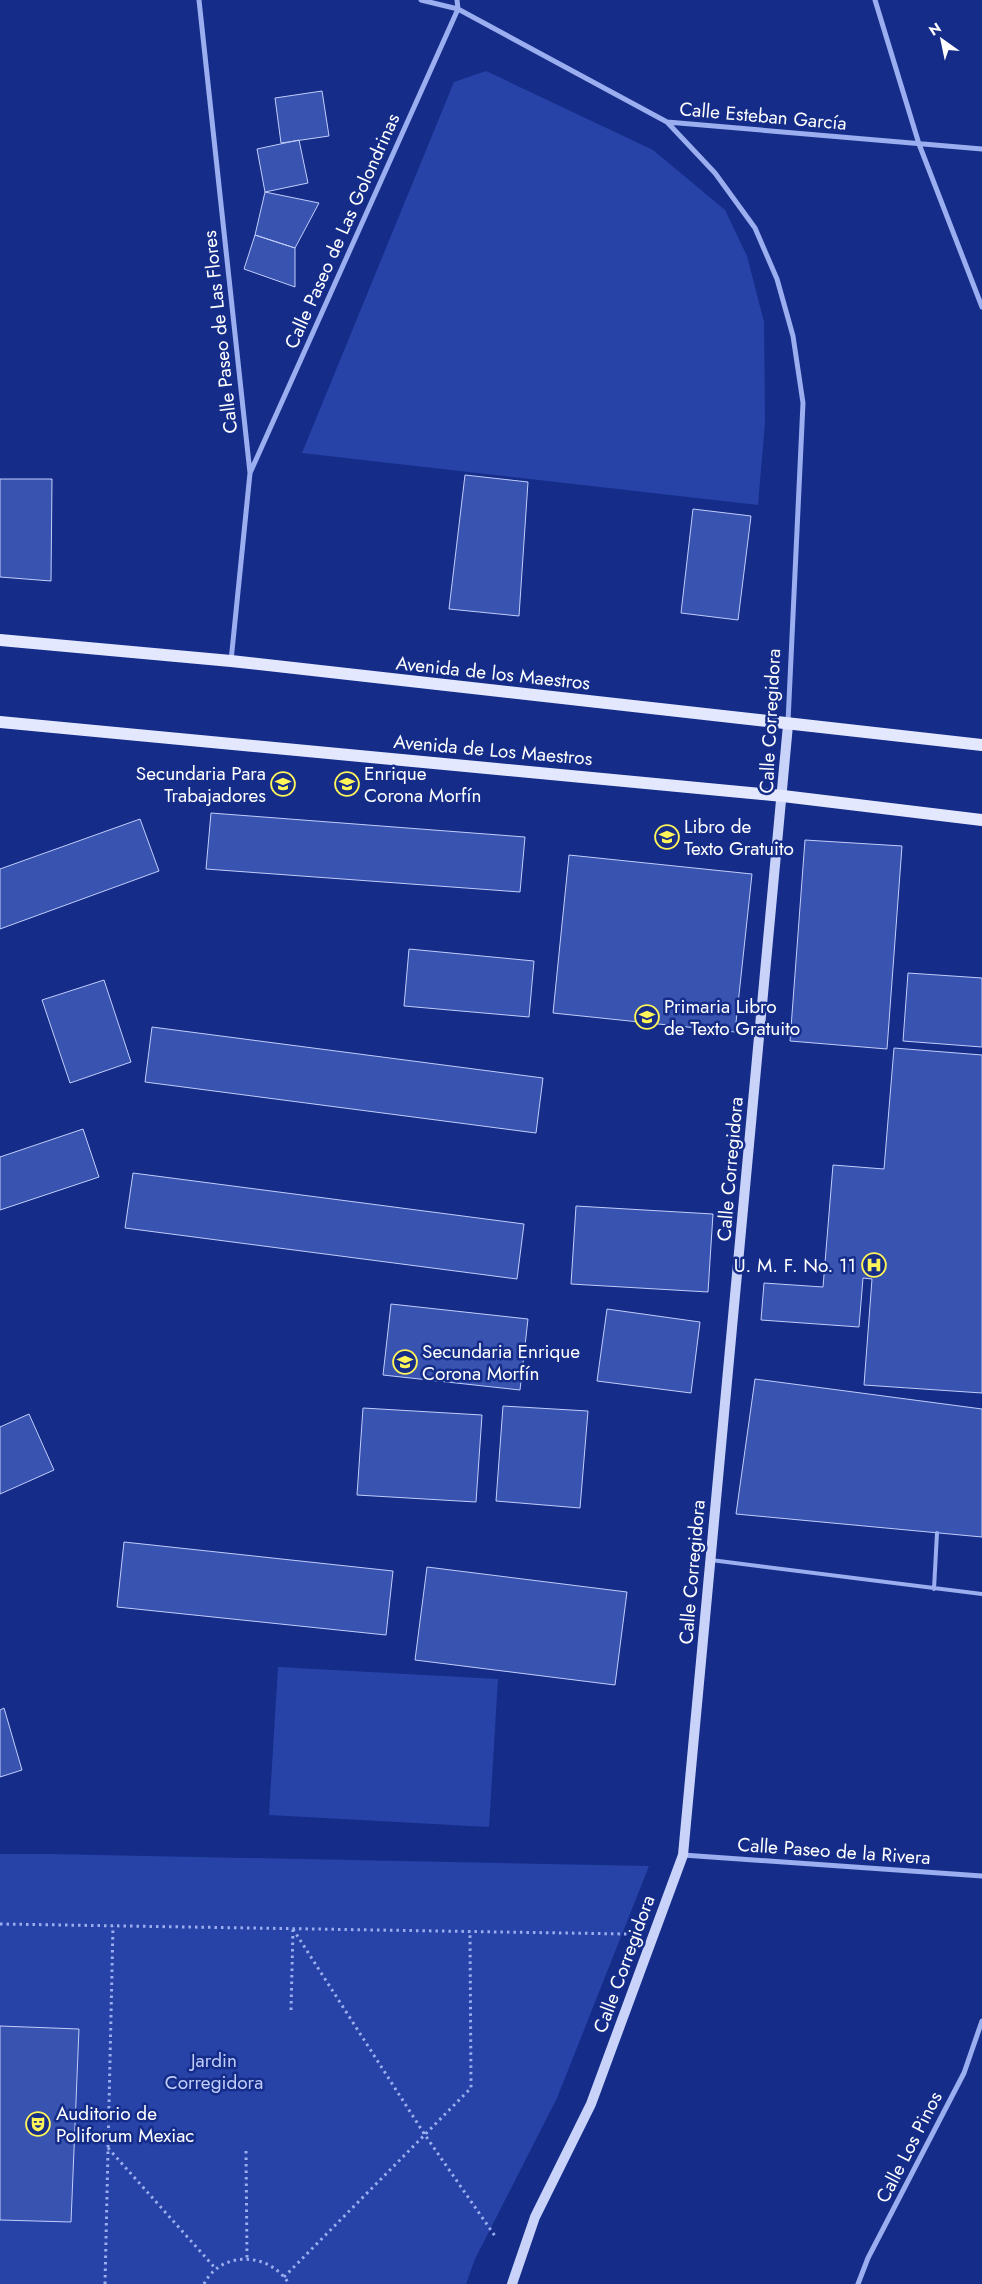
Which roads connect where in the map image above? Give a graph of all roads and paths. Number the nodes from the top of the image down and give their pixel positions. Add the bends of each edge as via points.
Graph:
1 (199, 0) edge
2 (421, 0) edge
3 (457, 0) edge
4 (875, 0) edge
5 (458, 9) junction
6 (667, 122) junction
7 (919, 144) junction
8 (982, 149) edge
9 (982, 307) edge
10 (250, 473) junction
11 (0, 640) edge
12 (231, 661) junction
13 (0, 722) edge
14 (788, 725) junction
15 (982, 746) edge
16 (783, 796) junction
17 (982, 820) edge
18 (938, 1533) dead end
19 (711, 1560) junction
20 (934, 1589) junction
21 (982, 1594) edge
22 (683, 1855) junction
23 (982, 1876) edge
24 (0, 1924) edge
25 (113, 1926) junction
26 (293, 1928) junction
27 (470, 1932) junction
28 (630, 1934) dead end
29 (291, 2010) dead end
30 (982, 2021) edge
31 (425, 2135) junction
32 (108, 2148) junction
33 (246, 2150) dead end
34 (495, 2236) dead end
35 (247, 2258) junction
36 (216, 2269) junction
37 (284, 2277) junction
38 (105, 2284) edge
39 (204, 2284) edge
40 (289, 2284) edge
41 (512, 2284) edge
42 (858, 2284) edge

1 - 10 street, Calle Paseo de Las Flores
2 - 5 street, Calle Esteban García
3 - 5 street
4 - 7 street
5 - 6 street, Calle Esteban García
5 - 10 street, Calle Paseo de Las Golondrinas
6 - 7 street, Calle Esteban García
6 - 14 street, Calle Corregidora via 715,173 755,228 777,279 793,336 803,403
7 - 8 street, Calle Esteban García
7 - 9 street
10 - 12 street, Calle Paseo de Las Flores
11 - 12 main road, Avenida de los Maestros
12 - 14 main road, Avenida de los Maestros
13 - 16 main road, Avenida de Los Maestros
14 - 15 main road, Avenida de los Maestros
14 - 16 street, Calle Corregidora
16 - 17 main road, Avenida de Los Maestros
16 - 19 street, Calle Corregidora
18 - 20 lane
19 - 20 lane
19 - 22 street, Calle Corregidora
20 - 21 lane
22 - 23 street, Calle Paseo de la Rivera
22 - 41 street, Calle Corregidora via 591,2104 535,2217
24 - 25 path
25 - 26 path
25 - 32 path
26 - 27 path
26 - 29 path
26 - 31 path
27 - 28 path
27 - 31 path via 471,2088
30 - 42 street, Calle Los Pinos via 964,2073 868,2258
31 - 34 path
31 - 37 path
32 - 36 path
32 - 38 path
33 - 35 path
35 - 36 path via 230,2261
35 - 37 path via 264,2262
36 - 39 path
37 - 40 path

